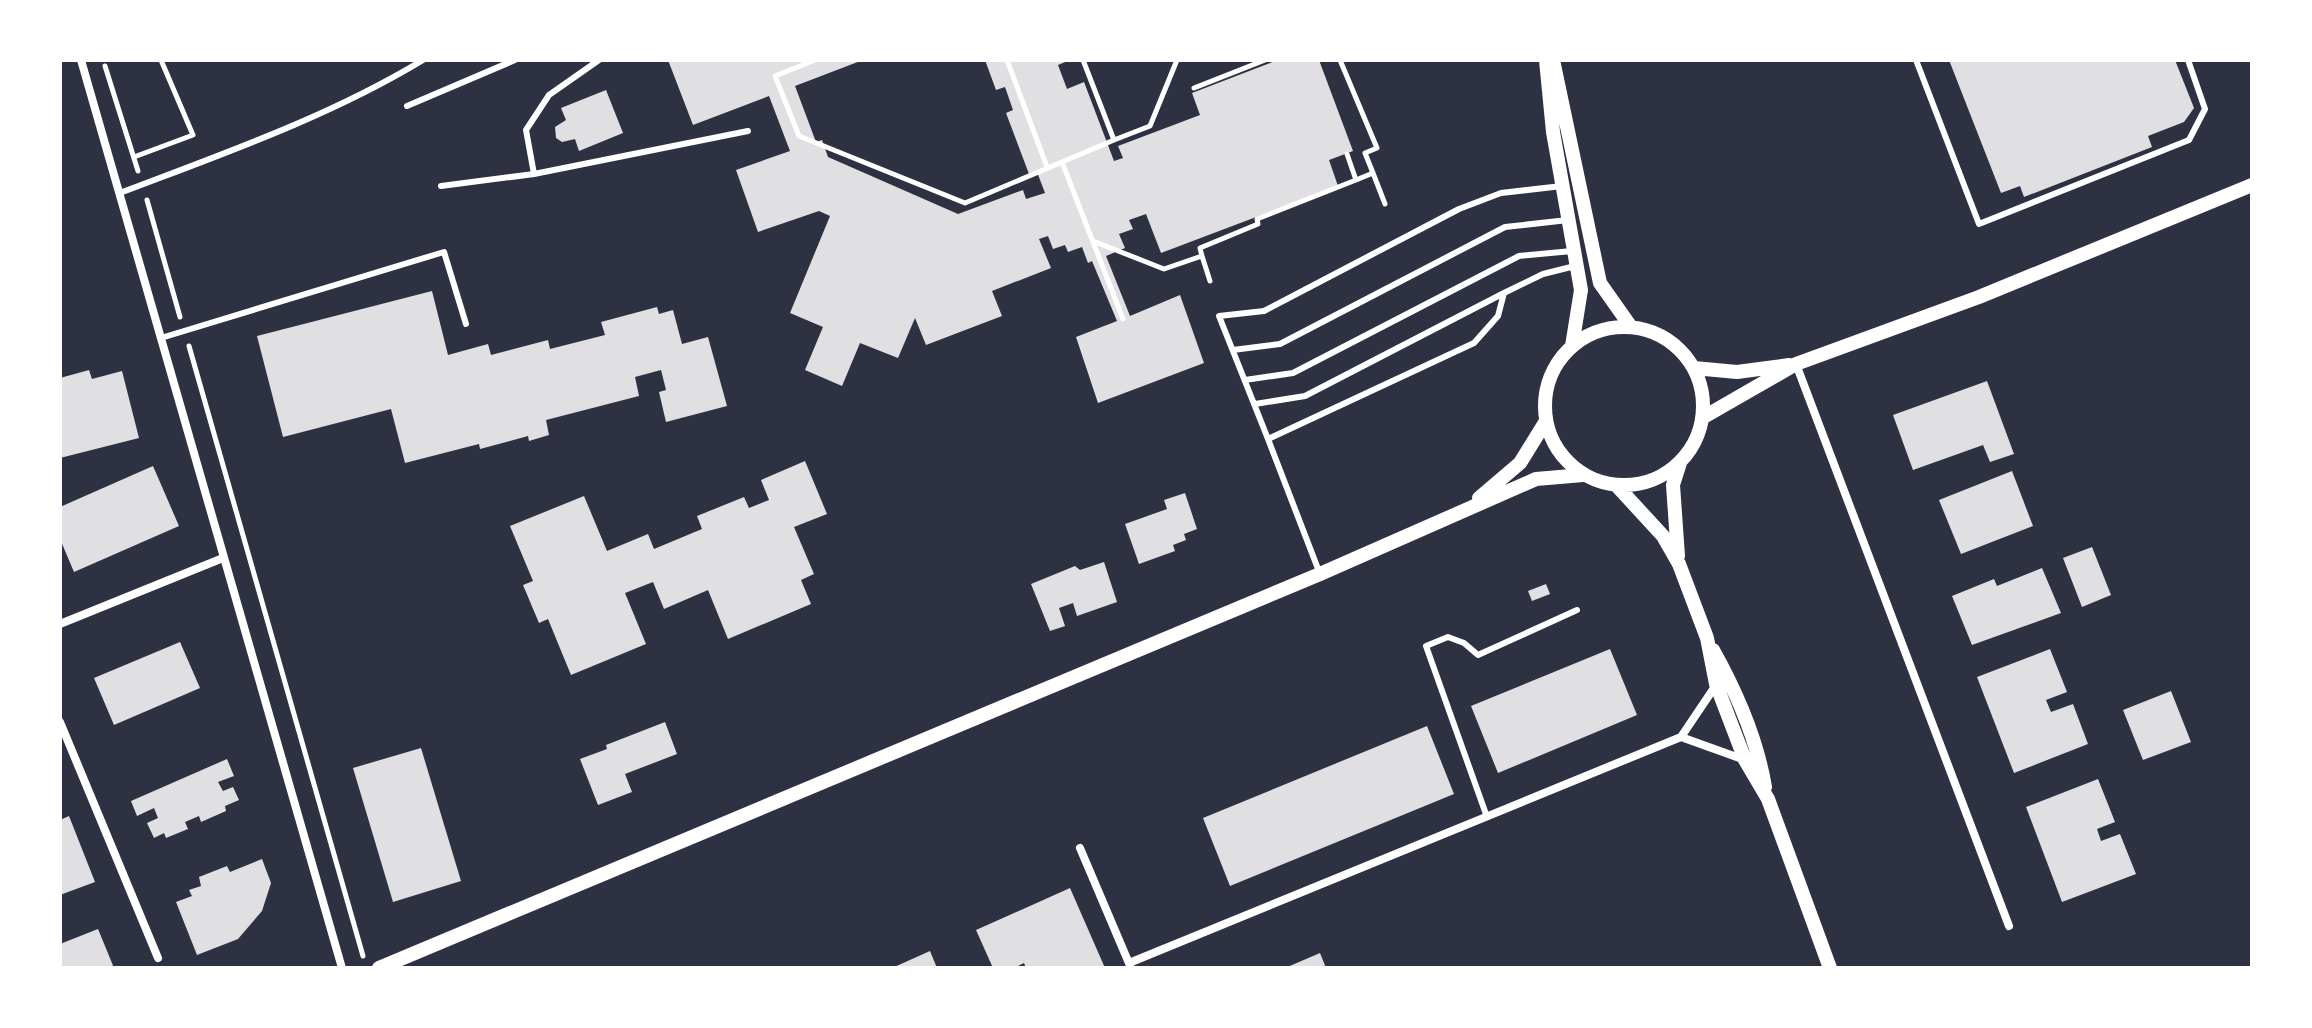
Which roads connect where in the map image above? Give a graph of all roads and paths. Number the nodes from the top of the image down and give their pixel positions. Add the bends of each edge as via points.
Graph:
1 (81, 60) edge
2 (103, 60) edge
3 (161, 60) edge
4 (423, 60) edge
5 (515, 60) edge
6 (599, 60) edge
7 (815, 60) edge
8 (1007, 60) edge
9 (1083, 60) edge
10 (1177, 60) edge
11 (1265, 60) edge
12 (1340, 60) edge
13 (1546, 60) edge
14 (1553, 60) edge
15 (1916, 60) edge
16 (2188, 60) edge
17 (1194, 88) dead end
18 (407, 106) dead end
19 (748, 131) dead end
20 (1114, 140) junction
21 (1347, 154) dead end
22 (134, 157) junction
23 (1062, 162) junction
24 (1047, 167) junction
25 (1373, 173) junction
26 (534, 174) junction
27 (1356, 180) junction
28 (142, 185) junction
29 (1564, 185) junction
30 (2252, 185) edge
31 (441, 186) dead end
32 (120, 193) junction
33 (1385, 204) dead end
34 (1570, 220) junction
35 (1093, 241) junction
36 (1202, 256) junction
37 (1578, 258) junction
38 (1210, 281) dead end
39 (1504, 293) junction
40 (1123, 319) dead end
41 (466, 324) dead end
42 (1631, 327) junction
43 (184, 331) junction
44 (161, 338) junction
45 (1572, 346) junction
46 (1233, 350) junction
47 (1796, 364) junction
48 (1694, 368) junction
49 (1245, 380) junction
50 (1255, 404) junction
51 (1702, 418) junction
52 (1546, 421) junction
53 (1268, 439) junction
54 (1680, 463) junction
55 (1583, 475) junction
56 (1617, 486) junction
57 (1463, 511) junction
58 (223, 558) junction
59 (1679, 564) junction
60 (1320, 574) junction
61 (1577, 610) dead end
62 (60, 624) edge
63 (1707, 638) junction
64 (1716, 684) junction
65 (60, 722) edge
66 (1681, 737) junction
67 (1745, 760) junction
68 (1768, 799) junction
69 (1487, 817) junction
70 (1080, 848) dead end
71 (2009, 926) dead end
72 (158, 958) dead end
73 (1130, 965) edge
74 (342, 968) edge
75 (367, 968) edge
76 (379, 968) edge
77 (1830, 968) edge

1 - 32 street
2 - 22 path
3 - 22 path via 193,135
4 - 28 lane via 242,148
5 - 18 lane
6 - 26 lane via 549,95 526,130
7 - 24 path via 775,76 799,136 965,203
8 - 24 path
9 - 20 path
10 - 20 path via 1150,126
11 - 17 path
12 - 25 path via 1377,148 1365,153
13 - 29 street
14 - 42 street via 1600,283
15 - 16 lane via 1979,224 2189,140 2205,109
19 - 26 lane
20 - 23 path
21 - 27 path
22 - 28 path
23 - 24 path
23 - 35 path
25 - 27 path
25 - 33 path
26 - 31 lane
27 - 36 path via 1257,219 1258,224 1200,248
28 - 32 lane
28 - 43 path
29 - 34 street
29 - 46 lane via 1501,193 1459,209 1264,311 1219,316
30 - 47 street via 1979,297
32 - 44 street
34 - 37 street
34 - 46 lane via 1505,227 1280,344
35 - 36 path via 1164,269
35 - 40 path
36 - 38 path
37 - 39 lane
37 - 45 street via 1580,309
37 - 49 lane via 1519,256 1293,373
39 - 50 lane via 1305,396
39 - 53 lane via 1498,316 1474,343
41 - 43 lane via 444,252
42 - 45 street via 1590,335
42 - 48 street via 1678,348
43 - 44 lane
43 - 75 path
44 - 58 street
45 - 52 street via 1551,375
46 - 49 lane
47 - 48 street via 1737,372
47 - 51 street
47 - 71 street
48 - 51 street
49 - 50 lane
50 - 53 lane
51 - 54 street via 1695,443
52 - 55 street via 1566,461
52 - 57 street via 1520,463
53 - 60 lane
54 - 56 street via 1651,481
54 - 59 street via 1673,485
55 - 56 street
55 - 57 street via 1536,479
56 - 59 street via 1663,536
57 - 60 street
58 - 62 street
58 - 74 street
59 - 63 street
60 - 76 street
61 - 69 lane via 1478,655 1448,637 1426,646
63 - 64 street
63 - 68 street via 1760,755
64 - 66 street
64 - 67 street
65 - 72 street
66 - 67 street
66 - 69 street
67 - 68 street
68 - 77 street
69 - 73 street
70 - 73 street

